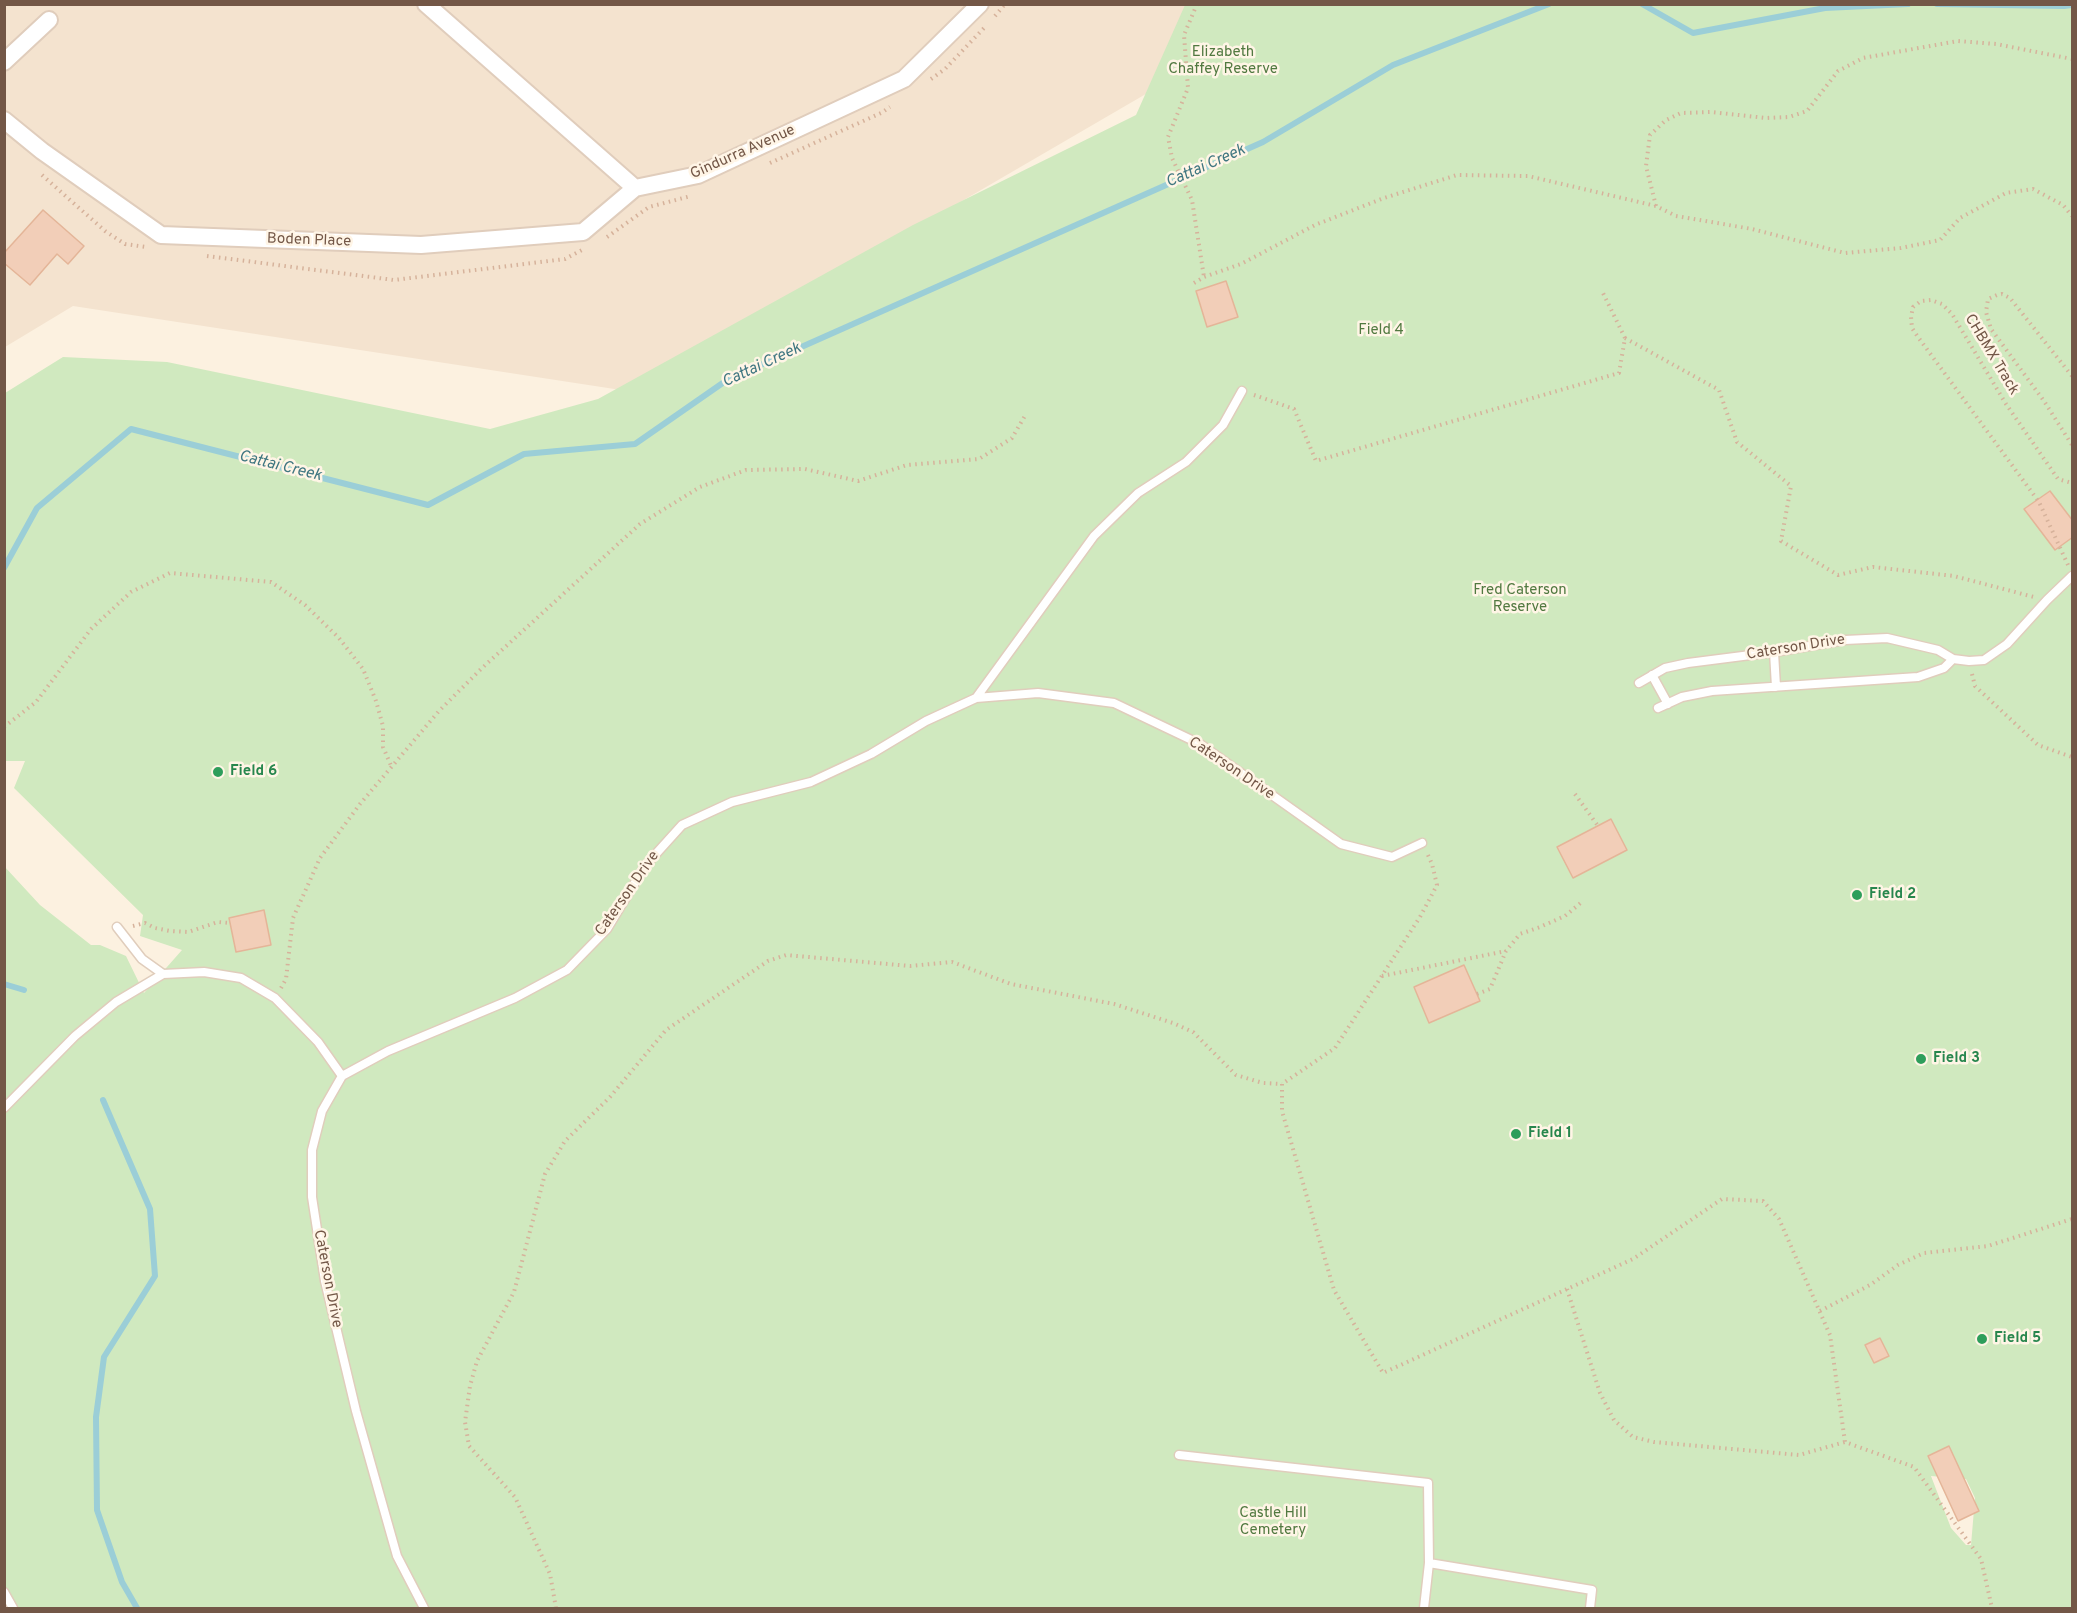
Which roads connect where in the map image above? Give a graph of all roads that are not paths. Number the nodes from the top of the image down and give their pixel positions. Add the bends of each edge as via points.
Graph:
1 (426, 4) edge
2 (980, 4) edge
3 (49, 20) dead end
4 (4, 62) edge
5 (4, 120) edge
6 (635, 188) junction
7 (1242, 391) road end
8 (2073, 576) edge
9 (1774, 652) junction
10 (1953, 659) junction
11 (1652, 675) junction
12 (1639, 683) dead end
13 (1776, 687) junction
14 (976, 698) junction
15 (1668, 704) junction
16 (1658, 708) dead end
17 (1422, 843) road end
18 (117, 927) road end
19 (163, 974) junction
20 (342, 1076) junction
21 (4, 1108) edge
22 (1179, 1455) dead end
23 (1429, 1563) junction
24 (4, 1592) edge
25 (13, 1608) edge
26 (424, 1608) edge
27 (1424, 1608) edge
28 (1590, 1608) edge

1 - 6 street
2 - 6 street, Gindurra Avenue via 904,79 698,176
3 - 4 street
5 - 6 street, Boden Place via 160,235 421,245 583,232
7 - 14 lane via 1223,426 1186,462 1138,493 1094,536
8 - 10 lane, Caterson Drive via 2007,644 1984,660
9 - 10 lane, Caterson Drive via 1845,640 1887,638 1938,650
9 - 11 lane, Caterson Drive via 1688,663
9 - 13 lane
10 - 13 lane via 1944,668 1918,677
11 - 12 lane, Caterson Drive
11 - 15 lane
13 - 15 lane via 1694,694
14 - 17 lane, Caterson Drive via 1038,693 1114,703 1200,744 1341,844 1392,857
14 - 20 lane, Caterson Drive via 812,782 732,802 682,825 645,866 607,929 567,970 515,998 388,1051
15 - 16 lane
18 - 19 lane via 142,959
19 - 20 lane via 204,972 241,978 275,998 318,1042
19 - 21 lane via 116,1002 75,1036
20 - 26 lane, Caterson Drive via 322,1111 312,1150 312,1197 326,1281 356,1411 397,1556
22 - 23 lane via 1428,1483
23 - 27 lane
23 - 28 lane via 1592,1590
24 - 25 lane

